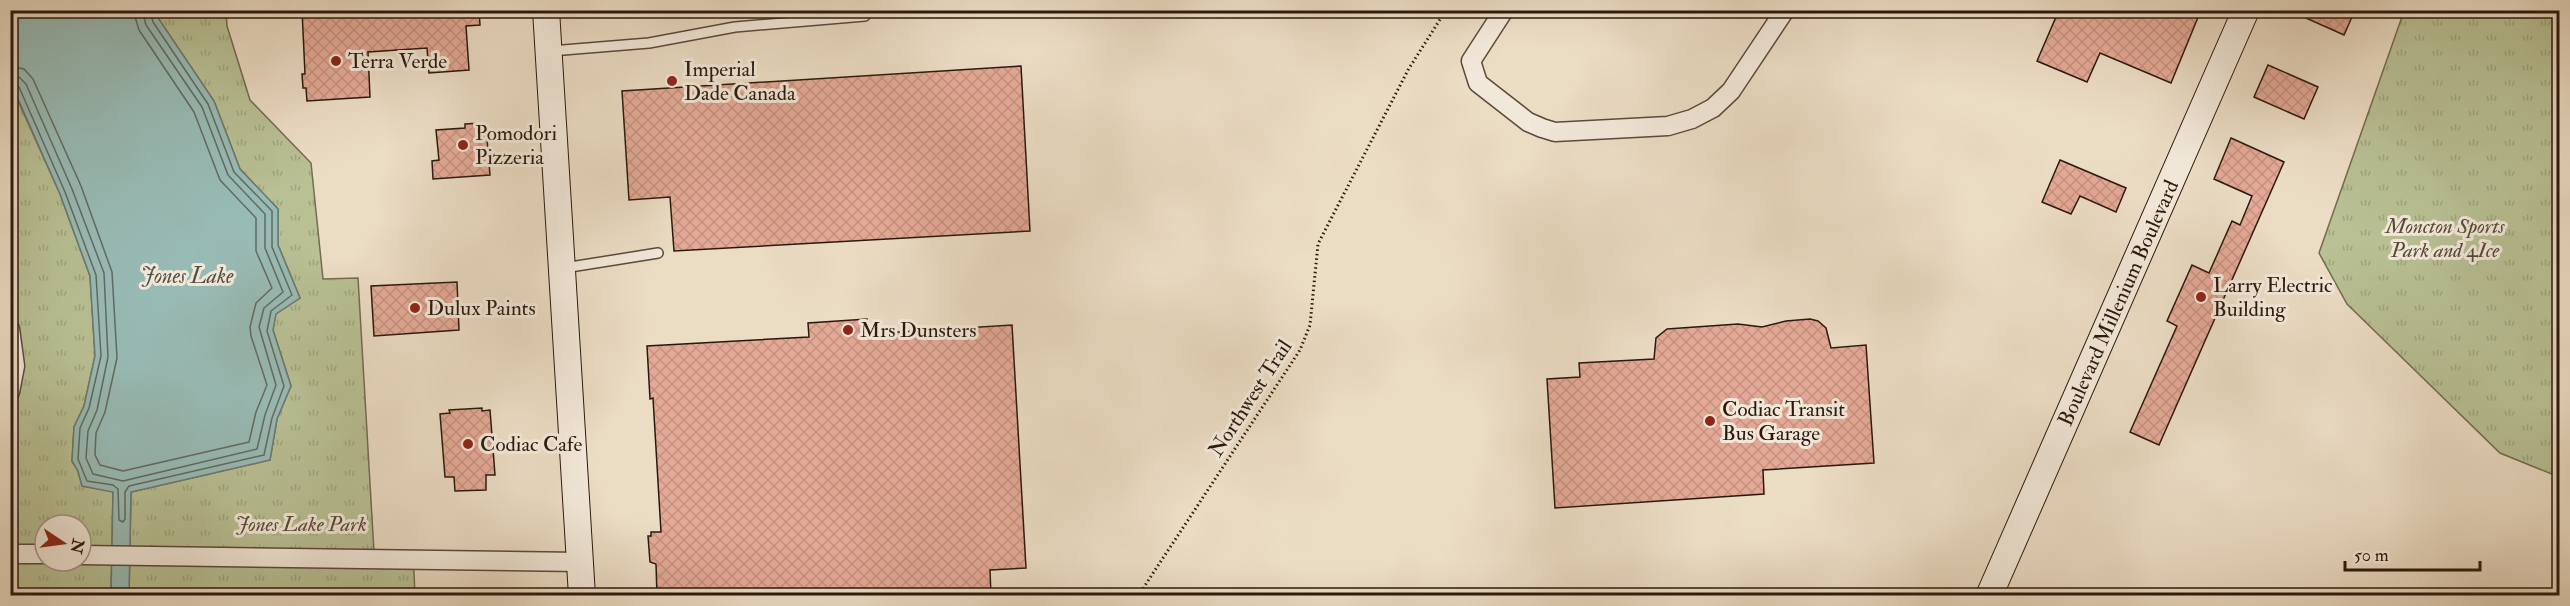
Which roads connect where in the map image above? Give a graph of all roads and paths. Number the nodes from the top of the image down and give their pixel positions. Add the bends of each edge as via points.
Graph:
1 (546, 10) edge
2 (1446, 10) edge
3 (1504, 10) edge
4 (1785, 10) edge
5 (2246, 10) edge
6 (865, 16) dead end
7 (548, 52) junction
8 (658, 254) dead end
9 (562, 269) junction
10 (10, 329) edge
11 (10, 392) edge
12 (10, 554) edge
13 (33, 554) edge
14 (93, 555) edge
15 (580, 562) junction
16 (582, 596) edge
17 (1138, 596) edge
18 (1989, 596) edge

1 - 7 main road
2 - 17 path, Northwest Trail via 1408,70 1318,244 1310,325 1300,350
3 - 4 street via 1471,61 1478,83 1528,123 1555,132 1668,126 1713,108 1731,91
5 - 18 main road, Boulevard Millenium Boulevard
6 - 7 lane via 735,27 649,43
7 - 9 main road
8 - 9 lane
9 - 15 main road
10 - 11 street via 15,366
12 - 13 street
14 - 15 street
15 - 16 main road

